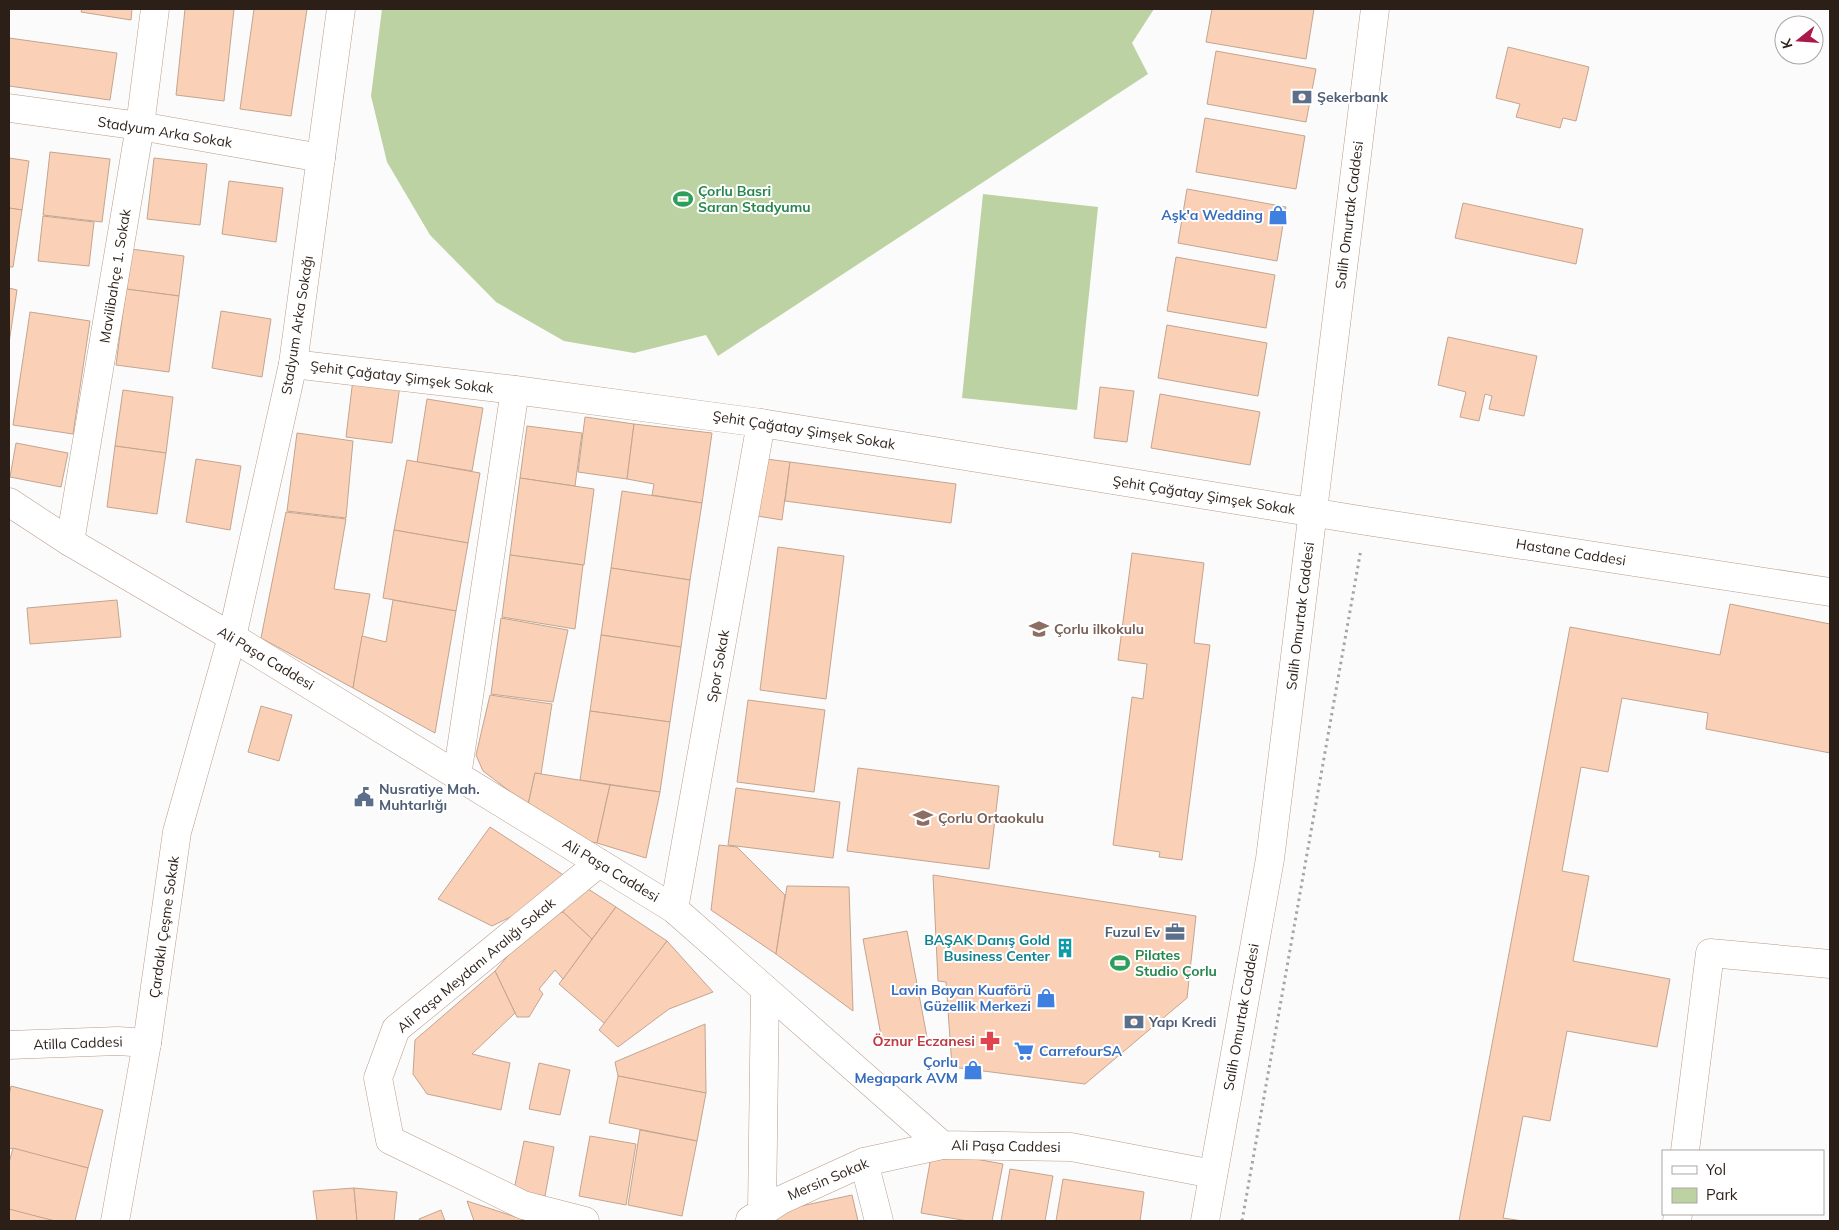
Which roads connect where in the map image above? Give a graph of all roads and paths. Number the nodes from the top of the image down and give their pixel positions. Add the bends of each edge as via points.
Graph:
1 (156, 9) edge
2 (341, 9) edge
3 (1375, 9) edge
4 (9, 108) edge
5 (140, 126) junction
6 (321, 158) junction
7 (293, 364) junction
8 (515, 390) junction
9 (761, 423) junction
10 (9, 502) edge
11 (1312, 512) junction
12 (1366, 521) junction
13 (70, 542) junction
14 (1830, 592) edge
15 (232, 637) junction
16 (457, 776) junction
17 (599, 862) junction
18 (674, 909) junction
19 (1830, 964) edge
20 (765, 989) junction
21 (147, 1043) junction
22 (9, 1045) edge
23 (942, 1145) junction
24 (1686, 1150) edge
25 (864, 1162) junction
26 (1213, 1174) junction
27 (756, 1217) edge
28 (114, 1221) edge
29 (585, 1221) edge
30 (879, 1221) edge
31 (1205, 1221) edge
32 (1242, 1221) edge

1 - 5 street, Mavilibahçe 1. Sokak
2 - 6 street, Stadyum Arka Sokağı
3 - 11 street, Salih Omurtak Caddesi
4 - 5 street, Stadyum Arka Sokak
5 - 6 street, Stadyum Arka Sokak
5 - 13 street, Mavilibahçe 1. Sokak
6 - 7 street, Stadyum Arka Sokağı
7 - 8 street, Şehit Çağatay Şimşek Sokak
7 - 15 street, Stadyum Arka Sokağı
8 - 9 street, Şehit Çağatay Şimşek Sokak
8 - 16 street
9 - 11 street, Şehit Çağatay Şimşek Sokak
9 - 18 street, Spor Sokak
10 - 13 street, Ali Paşa Caddesi
11 - 12 street, Hastane Caddesi
11 - 26 street, Salih Omurtak Caddesi via 1270,859
12 - 14 street, Hastane Caddesi
12 - 32 path
13 - 15 street, Ali Paşa Caddesi
15 - 16 street, Ali Paşa Caddesi
15 - 21 street, Çardaklı Çeşme Sokak via 177,832
16 - 17 street, Ali Paşa Caddesi
17 - 18 street, Ali Paşa Caddesi
17 - 29 street, Ali Paşa Meydanı Aralığı Sokak via 396,1029 378,1078 390,1140 523,1206
18 - 20 street, Ali Paşa Caddesi
19 - 24 street via 1710,952
20 - 23 street, Ali Paşa Caddesi
20 - 27 street
21 - 22 street, Atilla Caddesi
21 - 28 street, Çardaklı Çeşme Sokak
23 - 25 street, Mersin Sokak
23 - 26 street, Ali Paşa Caddesi via 1071,1147
25 - 27 street, Mersin Sokak via 781,1200
25 - 30 street
26 - 31 street, Salih Omurtak Caddesi

